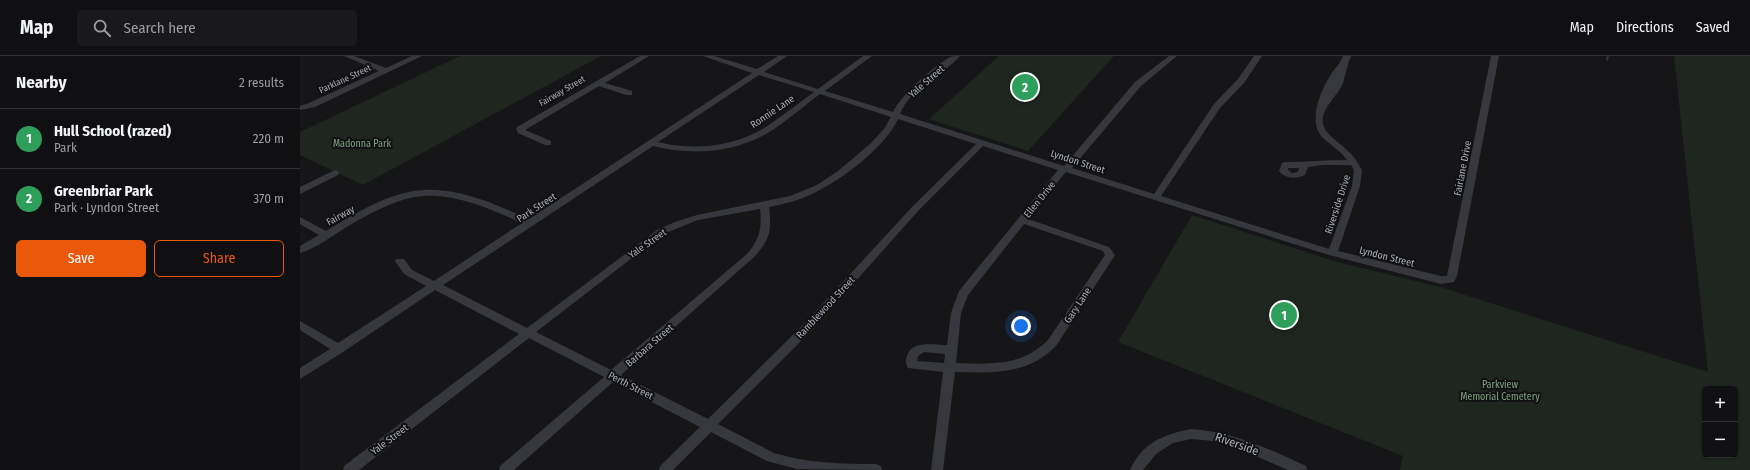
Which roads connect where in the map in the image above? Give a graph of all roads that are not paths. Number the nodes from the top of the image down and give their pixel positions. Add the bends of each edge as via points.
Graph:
1 (348, 56) edge
2 (418, 56) edge
3 (645, 56) edge
4 (708, 56) edge
5 (783, 56) edge
6 (868, 56) edge
7 (956, 56) edge
8 (1173, 56) edge
9 (1258, 56) edge
10 (1347, 56) edge
11 (1495, 56) edge
12 (386, 71) junction
13 (759, 72) junction
14 (598, 83) junction
15 (821, 91) junction
16 (629, 93) dead end
17 (301, 108) edge
18 (894, 114) junction
19 (982, 142) junction
20 (548, 143) dead end
21 (652, 143) junction
22 (1354, 163) junction
23 (1304, 165) dead end
24 (1065, 168) junction
25 (335, 173) dead end
26 (300, 191) edge
27 (1156, 197) junction
28 (764, 205) junction
29 (300, 220) edge
30 (1022, 220) junction
31 (531, 223) junction
32 (327, 235) junction
33 (300, 250) edge
34 (1332, 253) junction
35 (400, 261) dead end
36 (1444, 280) joint
37 (435, 286) junction
38 (300, 325) edge
39 (528, 333) junction
40 (338, 349) junction
41 (951, 350) junction
42 (949, 369) junction
43 (300, 374) edge
44 (613, 376) junction
45 (708, 425) junction
46 (820, 469) edge
47 (349, 470) edge
48 (505, 470) edge
49 (664, 470) edge
50 (876, 470) edge
51 (937, 470) edge
52 (1136, 470) edge
53 (1301, 470) edge

1 - 12 street
2 - 12 street, Parklane Street
3 - 14 street, Fairway Street
4 - 13 street, Lyndon Street
5 - 13 street, Park Street
6 - 15 street, Ronnie Lane
7 - 18 street, Yale Street via 910,94
8 - 24 street, Ellen Drive via 1138,84 1071,166
9 - 27 street via 1241,81 1216,106
10 - 22 street, Riverside Drive via 1334,74 1324,96 1319,118 1321,129
11 - 36 street, Fairlane Drive via 1452,276
12 - 17 street, Parklane Street
13 - 15 street, Lyndon Street
13 - 21 street, Park Street
14 - 16 street
14 - 20 street, Fairway Street via 520,129 522,133
15 - 18 street, Lyndon Street
15 - 21 street, Ronnie Lane via 768,129 743,140 722,146 688,149 668,148
18 - 19 street, Lyndon Street
18 - 28 street, Yale Street via 883,136 830,180 801,196
19 - 24 street, Lyndon Street
19 - 45 street, Ramblewood Street via 915,209 810,325
21 - 31 street, Park Street
22 - 23 street, Riverside Drive via 1323,162
22 - 34 street, Riverside Drive via 1358,170 1358,181
24 - 27 street, Lyndon Street
24 - 30 street, Ellen Drive
25 - 26 street
27 - 34 street, Lyndon Street
28 - 39 street, Yale Street via 706,214 667,228
28 - 44 street, Barbara Street via 767,231 757,249
29 - 32 street
30 - 41 street, Ellen Drive via 963,294 956,313
30 - 42 street, Gary Lane via 1106,249 1110,255 1052,343 1040,355 1026,363 1009,367
31 - 32 street, Fairway via 487,205 439,193 423,193 392,201 371,210
31 - 37 street, Park Street
32 - 33 street, Fairway
34 - 36 street, Lyndon Street
35 - 37 street, Perth Street via 408,272
37 - 39 street, Perth Street
37 - 40 street, Park Street
38 - 40 street
39 - 44 street, Perth Street
39 - 47 street, Yale Street
40 - 43 street, Park Street
41 - 42 street, Ellen Drive
41 - 42 street via 923,348 913,353 911,358 912,365
42 - 51 street, Ellen Drive
44 - 45 street, Perth Street
44 - 48 street, Barbara Street
45 - 46 street, Perth Street via 771,457
45 - 49 street, Ramblewood Street
46 - 50 street, Perth Street
52 - 53 street, Riverside via 1149,452 1160,444 1178,436 1198,434 1228,439

